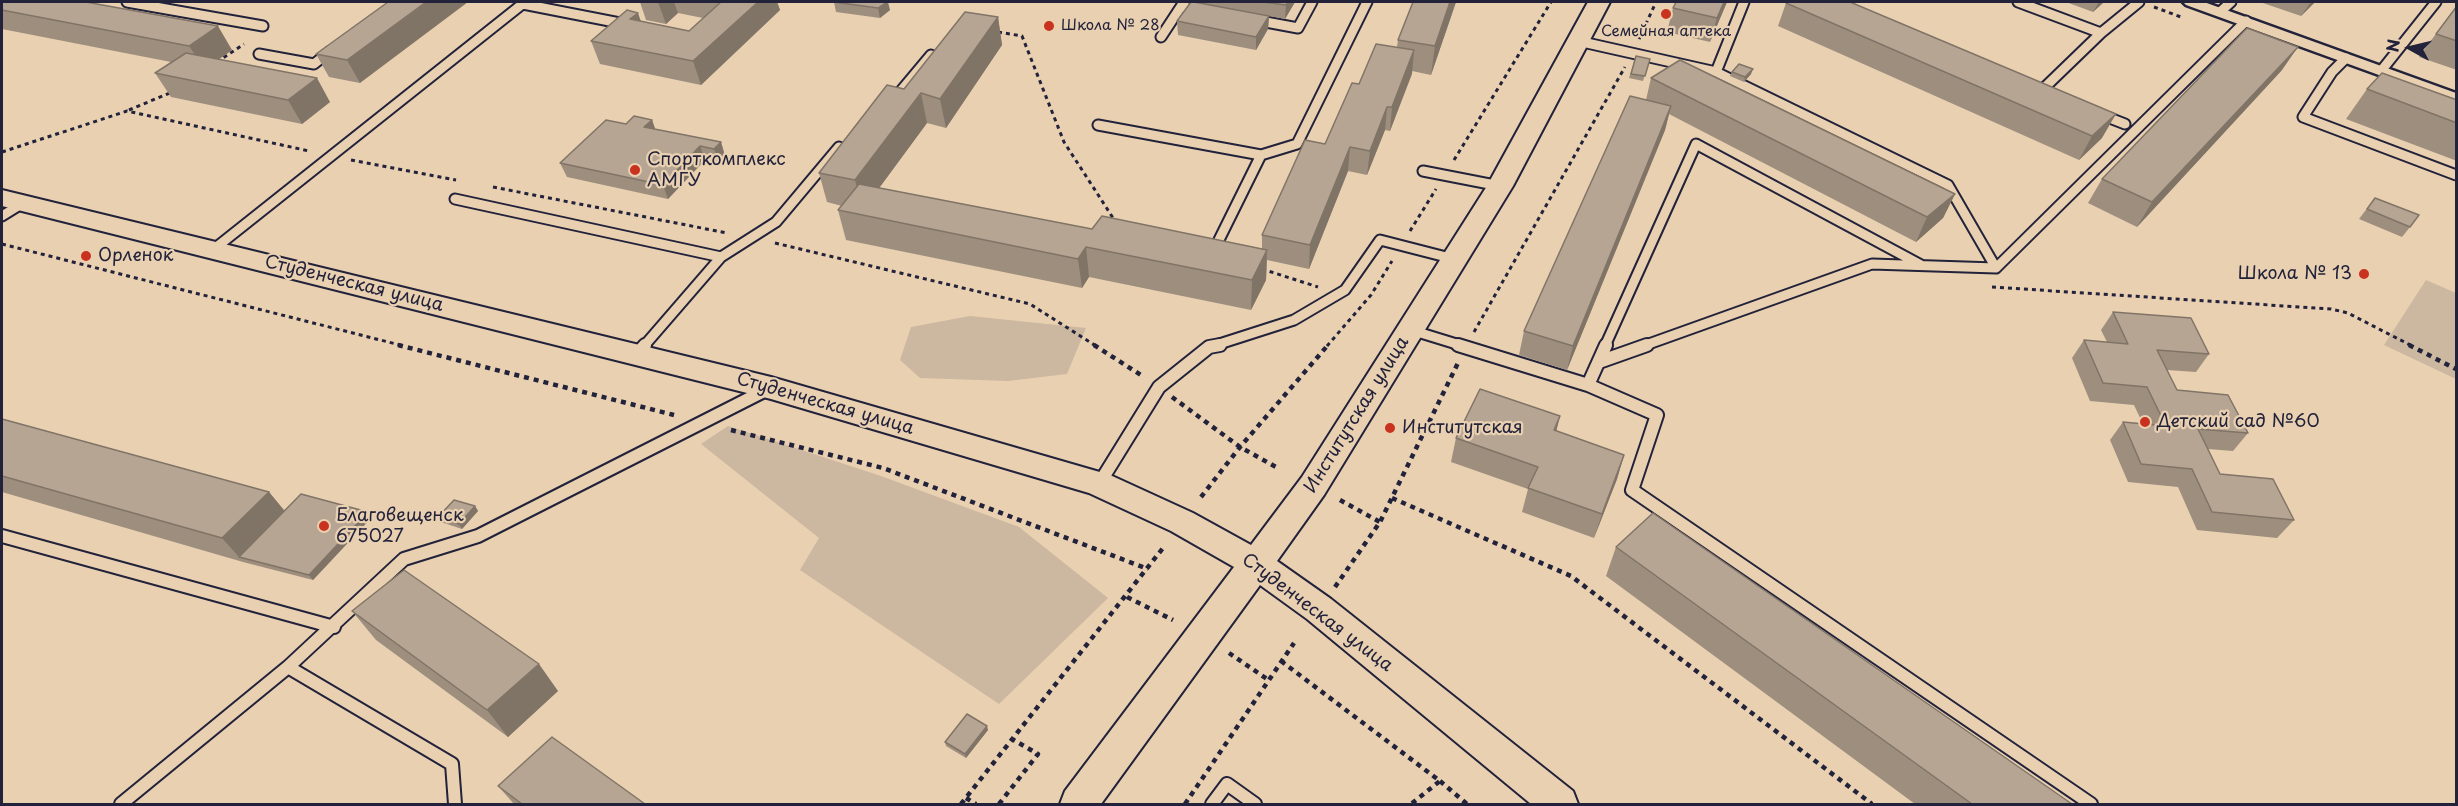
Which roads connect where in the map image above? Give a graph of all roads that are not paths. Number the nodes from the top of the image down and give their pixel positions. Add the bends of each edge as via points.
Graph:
1 (127, 2) edge
2 (1312, 2) edge
3 (1367, 2) edge
4 (1599, 2) edge
5 (1744, 2) edge
6 (2018, 2) edge
7 (2139, 2) edge
8 (2191, 2) edge
9 (2436, 2) edge
10 (524, 3) edge
11 (1182, 4) edge
12 (2225, 7) edge
13 (1216, 13) edge
14 (1251, 19) edge
15 (2246, 21) junction
16 (262, 26) dead end
17 (638, 26) edge
18 (2101, 33) junction
19 (1161, 37) dead end
20 (1578, 41) junction
21 (333, 50) edge
22 (935, 51) edge
23 (259, 54) dead end
24 (2346, 58) junction
25 (2381, 71) junction
26 (1716, 72) junction
27 (2032, 85) edge
28 (2042, 90) junction
29 (2063, 98) edge
30 (2457, 98) edge
31 (883, 107) edge
32 (2094, 111) edge
33 (2126, 124) dead end
34 (1098, 125) dead end
35 (843, 143) edge
36 (1261, 155) junction
37 (1424, 171) dead end
38 (2457, 175) edge
39 (1500, 186) junction
40 (455, 199) dead end
41 (9, 206) edge
42 (214, 249) junction
43 (1202, 250) edge
44 (722, 257) junction
45 (1455, 259) junction
46 (1923, 266) junction
47 (1996, 268) junction
48 (1411, 330) junction
49 (637, 354) junction
50 (1599, 362) junction
51 (1588, 385) junction
52 (771, 388) junction
53 (1099, 484) junction
54 (2, 536) edge
55 (1255, 562) junction
56 (334, 627) junction
57 (288, 667) junction
58 (121, 804) edge
59 (455, 804) edge
60 (1079, 804) edge
61 (1212, 804) edge
62 (1256, 804) edge
63 (1559, 804) edge
64 (2091, 804) edge

1 - 16 lane
2 - 14 lane via 1298,28
3 - 36 lane via 1297,144
4 - 20 street, Институтская улица
5 - 26 lane
6 - 18 lane
7 - 18 lane
8 - 12 street
9 - 25 lane
10 - 17 lane
10 - 42 lane
11 - 13 lane
11 - 19 lane
12 - 15 street
15 - 24 street
15 - 47 lane
18 - 28 lane
20 - 26 lane
20 - 39 street, Институтская улица
21 - 23 lane via 314,64
22 - 31 lane via 892,102
24 - 25 street
24 - 38 lane via 2332,72 2303,117
25 - 30 street
26 - 47 lane via 1948,185
27 - 28 lane
28 - 29 lane
32 - 33 lane
34 - 36 lane
35 - 44 lane via 776,222
36 - 43 lane via 1213,252
37 - 39 lane
39 - 45 street, Институтская улица
40 - 44 lane
41 - 42 street, Студенческая улица
42 - 49 street, Студенческая улица
44 - 49 lane
45 - 48 street, Институтская улица
45 - 53 lane via 1380,240 1339,294 1294,320 1209,347 1159,387
46 - 47 lane
46 - 50 lane via 1872,264
46 - 50 lane via 1696,144
48 - 51 lane
48 - 55 street, Институтская улица via 1314,486
49 - 52 street, Студенческая улица
50 - 51 lane
51 - 64 lane via 1657,415 1632,490
52 - 53 street, Студенческая улица
52 - 56 lane via 478,536 404,559
53 - 55 street, Студенческая улица via 1182,522
54 - 56 lane
55 - 60 street, Институтская улица
55 - 63 street, Студенческая улица via 1319,609
56 - 57 lane
57 - 58 lane
57 - 59 lane via 452,764
61 - 62 lane via 1227,784

